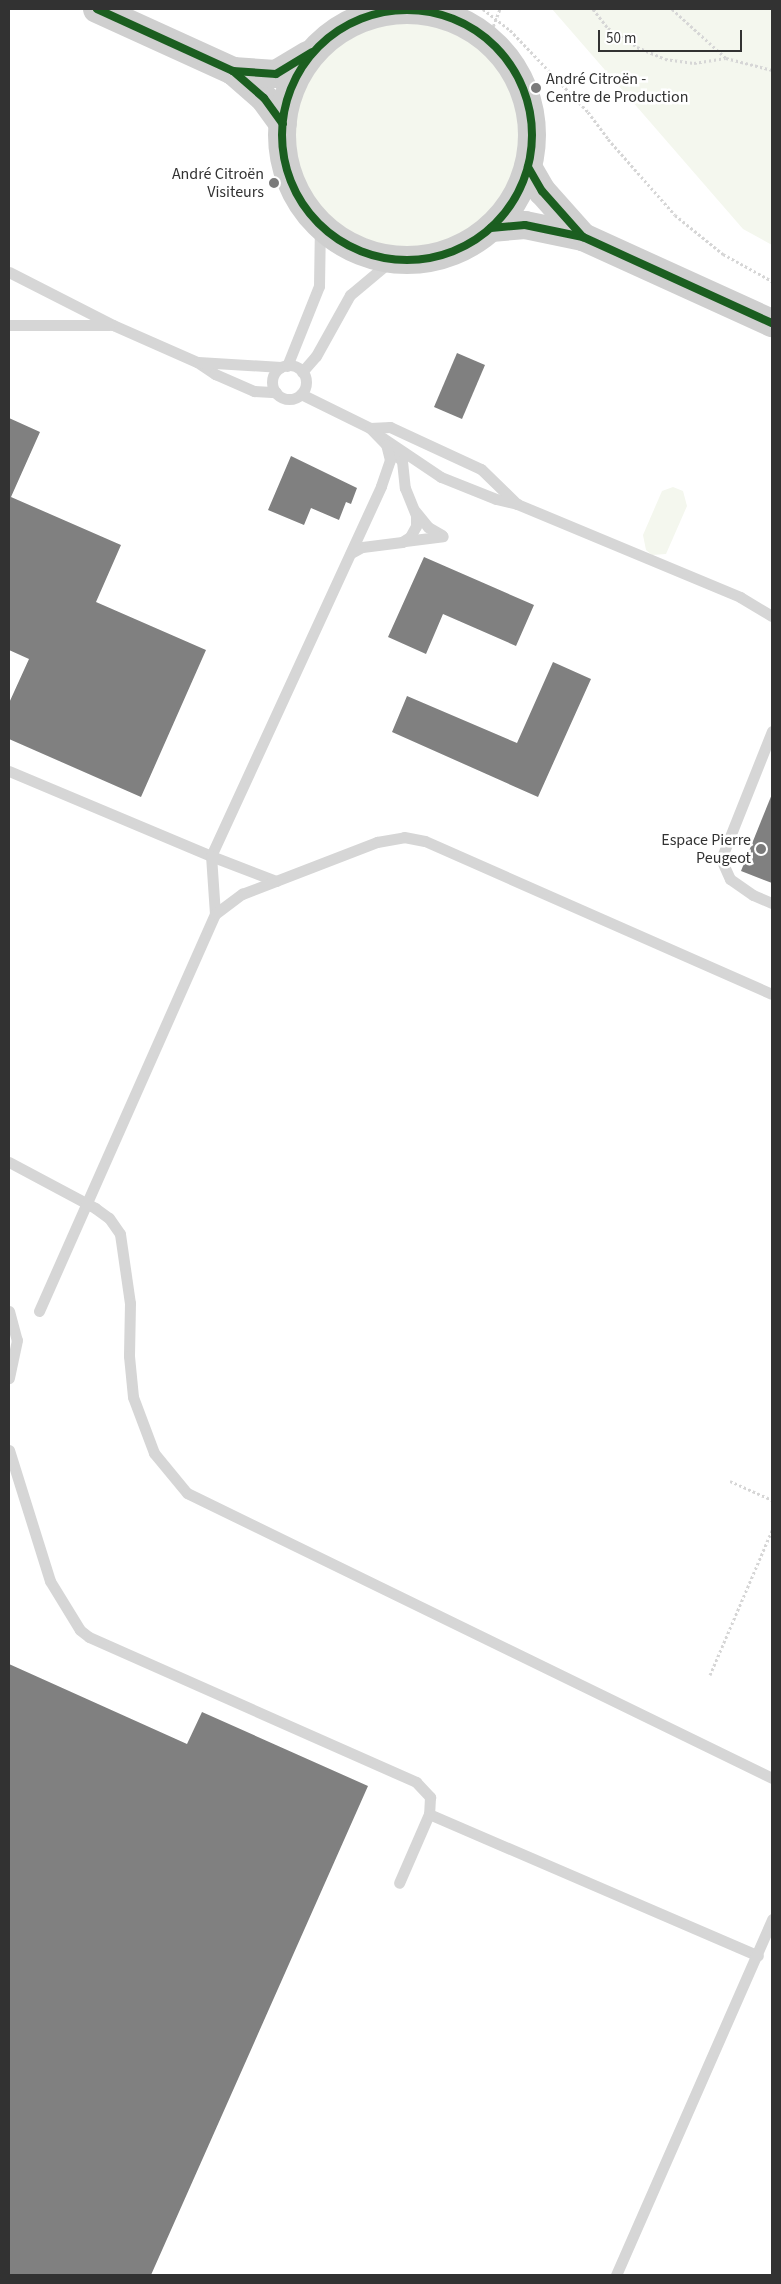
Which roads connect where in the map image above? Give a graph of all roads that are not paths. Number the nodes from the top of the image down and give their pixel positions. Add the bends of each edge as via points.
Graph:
1 (97, 9) edge
2 (314, 51) junction
3 (233, 71) junction
4 (283, 124) junction
5 (528, 167) junction
6 (320, 224) junction
7 (491, 228) junction
8 (583, 237) junction
9 (393, 259) junction
10 (9, 272) edge
11 (772, 323) edge
12 (9, 325) edge
13 (113, 325) junction
14 (197, 362) junction
15 (284, 366) junction
16 (302, 372) junction
17 (276, 392) junction
18 (301, 394) junction
19 (373, 431) junction
20 (386, 444) junction
21 (517, 504) junction
22 (415, 511) junction
23 (402, 542) junction
24 (351, 553) junction
25 (772, 616) edge
26 (772, 731) edge
27 (9, 771) edge
28 (211, 856) junction
29 (276, 881) junction
30 (772, 903) edge
31 (215, 914) junction
32 (772, 994) edge
33 (9, 1162) edge
34 (87, 1204) junction
35 (9, 1311) edge
36 (39, 1311) dead end
37 (9, 1378) edge
38 (9, 1450) edge
39 (772, 1778) edge
40 (429, 1814) junction
41 (399, 1883) dead end
42 (772, 1918) edge
43 (758, 1956) junction
44 (616, 2275) edge

1 - 3 main road
2 - 3 main road via 276,74
2 - 4 main road via 293,85
2 - 5 main road via 344,27 371,16 399,10 437,13 492,29 527,100 532,133
3 - 4 main road via 264,98
4 - 6 main road via 283,146 289,175 305,207
5 - 7 main road via 520,190
5 - 8 main road via 542,191
6 - 9 main road via 346,244
6 - 15 lane via 319,286
7 - 8 main road via 525,225
7 - 9 main road via 474,240 442,254 414,260
8 - 11 main road
9 - 16 lane via 350,295 316,356
10 - 13 lane
12 - 13 lane
13 - 14 lane
14 - 15 lane
14 - 17 lane via 215,374 254,391
15 - 16 lane
15 - 17 lane via 273,376
16 - 18 lane via 306,380
17 - 18 lane via 291,399
18 - 19 lane
19 - 20 lane
19 - 21 lane via 441,476 496,499
19 - 21 lane via 390,427 480,469
20 - 22 lane via 402,461 405,488
20 - 24 lane via 390,460
21 - 25 lane via 740,597
22 - 23 lane via 416,526 410,537
22 - 23 lane via 428,527 443,536
23 - 24 lane via 362,547
24 - 28 lane
26 - 30 lane via 721,859 730,879
27 - 28 lane
28 - 29 lane
28 - 31 lane
29 - 31 lane via 235,898
29 - 32 lane via 376,842 404,837 425,841
31 - 34 lane
33 - 34 lane
34 - 36 lane
34 - 39 lane via 109,1218 120,1234 130,1303 129,1356 133,1397 154,1453 187,1493
35 - 37 lane via 17,1340
38 - 40 lane via 50,1581 80,1630 89,1637 416,1782 430,1796
40 - 41 lane
40 - 43 lane
42 - 43 lane
43 - 44 lane

